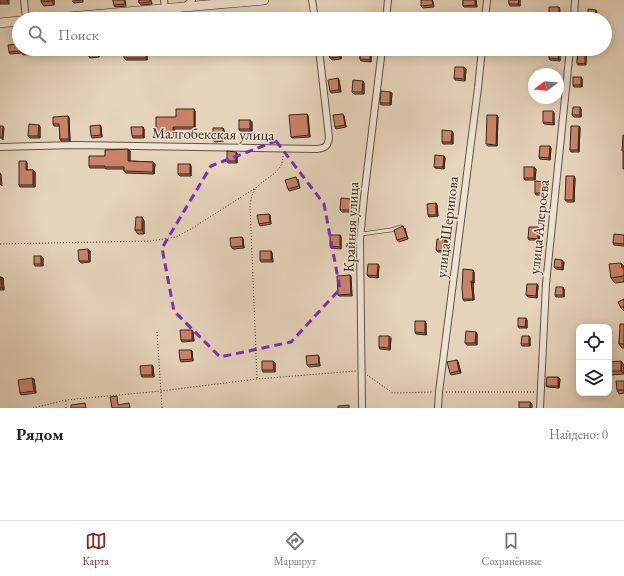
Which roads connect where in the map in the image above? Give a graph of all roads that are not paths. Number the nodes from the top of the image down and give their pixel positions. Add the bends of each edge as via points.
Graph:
1 (24, 0) edge
2 (263, 0) edge
3 (312, 0) edge
4 (388, 0) edge
5 (487, 0) edge
6 (575, 0) edge
7 (189, 3) edge
8 (164, 4) edge
9 (25, 12) edge
10 (101, 12) edge
11 (314, 12) edge
12 (387, 12) edge
13 (486, 12) edge
14 (574, 12) edge
15 (12, 22) edge
16 (0, 23) edge
17 (320, 56) edge
18 (381, 56) edge
19 (481, 56) edge
20 (569, 56) edge
21 (0, 147) edge
22 (401, 226) edge
23 (361, 234) junction
24 (362, 408) edge
25 (438, 408) edge
26 (540, 408) edge

1 - 9 street
2 - 7 street
2 - 8 street
3 - 11 street
4 - 12 street
5 - 13 street
6 - 14 street
7 - 8 street
8 - 10 street
15 - 16 street
17 - 21 street, Малгобекская улица via 329,137 325,148 76,145
18 - 23 street, Крайняя улица
19 - 25 street, улица Шерипова
20 - 26 street, улица Алероева via 546,284
22 - 23 lane
23 - 24 street, Крайняя улица

